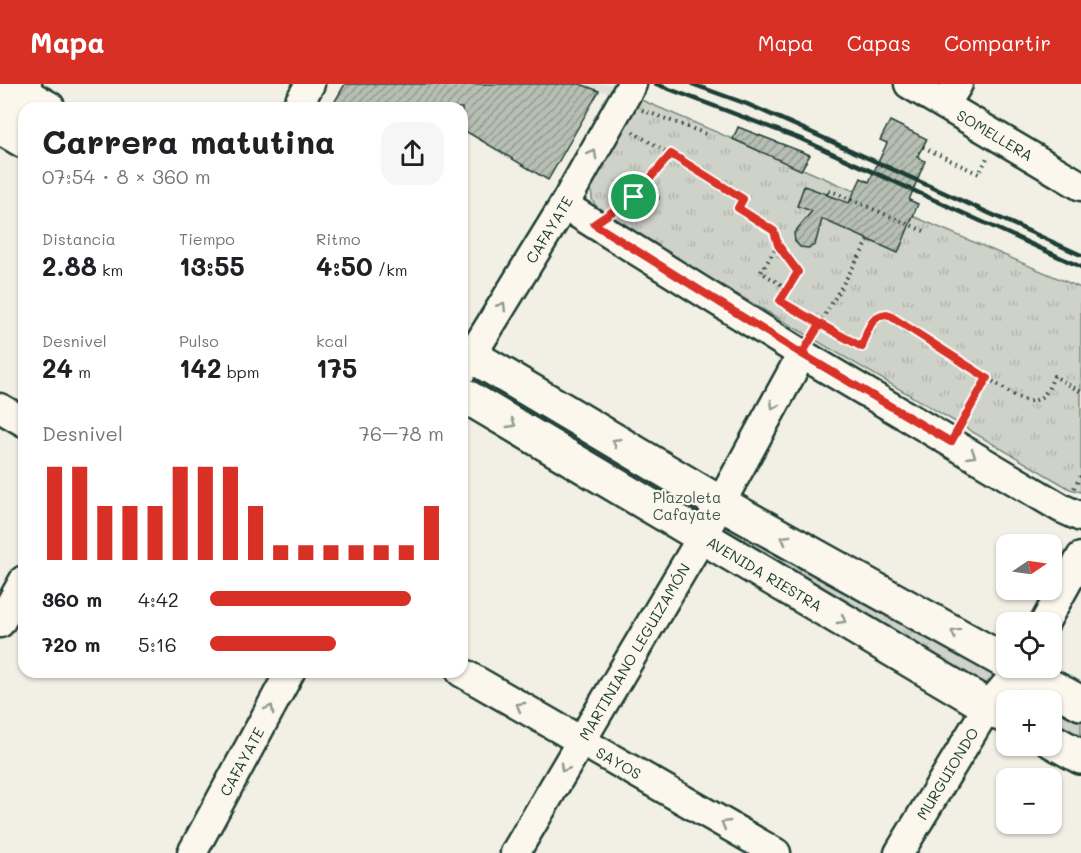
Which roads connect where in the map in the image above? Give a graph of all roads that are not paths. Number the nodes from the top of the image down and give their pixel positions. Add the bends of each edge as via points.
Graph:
1 (310, 84) edge
2 (909, 84) edge
3 (951, 94) edge
4 (300, 102) edge
5 (622, 102) edge
6 (18, 103) edge
7 (0, 127) edge
8 (18, 138) edge
9 (1081, 186) edge
10 (564, 205) junction
11 (468, 354) edge
12 (802, 354) junction
13 (468, 361) edge
14 (468, 398) edge
15 (0, 408) edge
16 (18, 418) edge
17 (720, 503) junction
18 (1081, 517) edge
19 (702, 537) junction
20 (1081, 557) edge
21 (18, 591) edge
22 (1051, 612) edge
23 (0, 623) edge
24 (996, 655) edge
25 (468, 676) edge
26 (287, 678) edge
27 (1037, 678) edge
28 (1081, 703) edge
29 (996, 711) edge
30 (996, 713) edge
31 (580, 740) junction
32 (1062, 747) edge
33 (1081, 757) edge
34 (192, 853) edge
35 (515, 853) edge
36 (776, 853) edge
37 (899, 853) edge

1 - 4 street
2 - 3 street, SOMELLERA
3 - 9 street, SOMELLERA via 998,136
10 -> 5 street, CAFAYATE
6 - 7 street
7 - 8 main road
11 -> 10 street, CAFAYATE
10 - 12 street
12 -> 17 street, MARTINIANO LEGUIZAMÓN
12 -> 18 street
17 -> 13 main road
14 -> 19 main road, AVENIDA RIESTRA
15 - 16 street
17 - 19 street, MARTINIANO LEGUIZAMÓN
24 -> 17 main road
19 -> 29 main road, AVENIDA RIESTRA
19 - 31 street, MARTINIANO LEGUIZAMÓN
20 - 22 street
21 - 23 street
31 -> 25 street, SAYOS
34 -> 26 street, CAFAYATE
27 - 28 main road
30 - 37 street, MURGUIONDO
31 -> 35 street, MARTINIANO LEGUIZAMÓN
36 -> 31 street, SAYOS
32 - 33 main road

